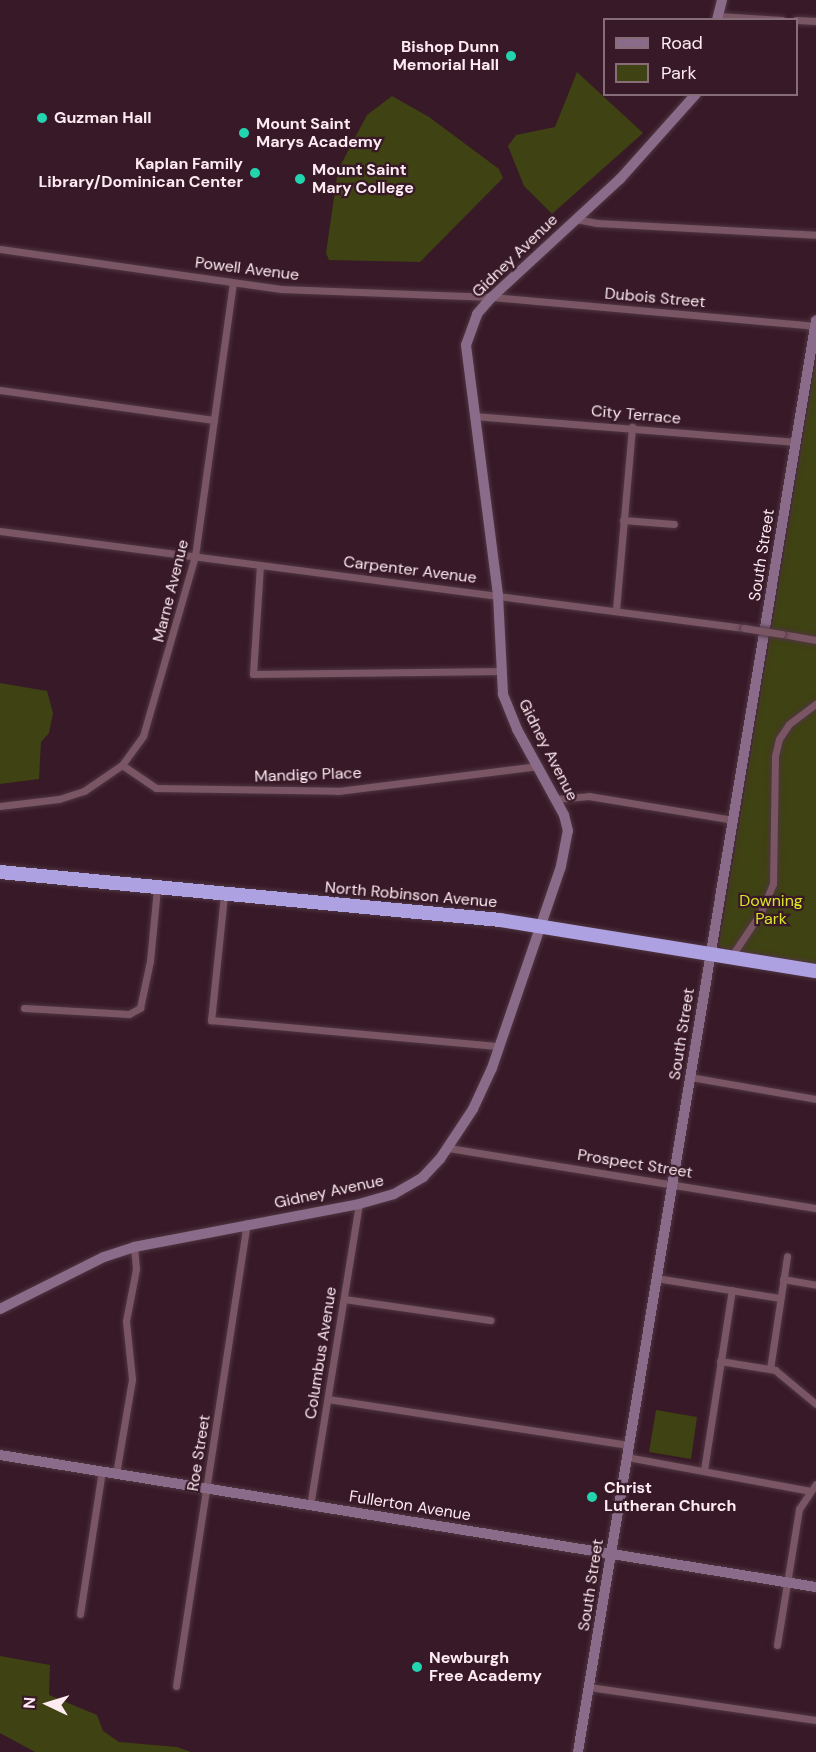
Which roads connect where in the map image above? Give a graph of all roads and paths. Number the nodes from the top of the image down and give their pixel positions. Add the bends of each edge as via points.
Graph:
1 (722, 0) edge
2 (717, 18) edge
3 (798, 20) edge
4 (816, 21) edge
5 (694, 96) edge
6 (576, 218) junction
7 (816, 235) edge
8 (0, 249) edge
9 (233, 283) junction
10 (492, 297) junction
11 (816, 321) edge
12 (816, 326) edge
13 (0, 390) edge
14 (474, 416) junction
15 (214, 420) junction
16 (632, 427) junction
17 (796, 442) junction
18 (623, 520) junction
19 (674, 524) dead end
20 (0, 531) edge
21 (195, 556) junction
22 (260, 565) junction
23 (498, 595) junction
24 (616, 610) junction
25 (816, 640) edge
26 (501, 671) junction
27 (816, 704) edge
28 (122, 765) junction
29 (538, 766) junction
30 (556, 799) junction
31 (0, 806) edge
32 (734, 820) junction
33 (0, 872) edge
34 (157, 888) junction
35 (224, 895) junction
36 (540, 926) junction
37 (710, 954) junction
38 (730, 957) junction
39 (816, 971) edge
40 (24, 1008) dead end
41 (499, 1046) junction
42 (690, 1077) junction
43 (816, 1099) edge
44 (449, 1148) junction
45 (672, 1184) junction
46 (359, 1204) junction
47 (816, 1208) edge
48 (247, 1223) junction
49 (134, 1247) junction
50 (787, 1256) dead end
51 (656, 1278) junction
52 (783, 1279) junction
53 (816, 1285) edge
54 (732, 1290) junction
55 (780, 1298) junction
56 (344, 1299) junction
57 (0, 1309) edge
58 (490, 1320) dead end
59 (720, 1361) junction
60 (770, 1369) junction
61 (327, 1399) junction
62 (816, 1404) edge
63 (628, 1451) junction
64 (0, 1455) edge
65 (704, 1470) junction
66 (102, 1472) junction
67 (116, 1474) junction
68 (816, 1484) edge
69 (207, 1489) junction
70 (810, 1491) junction
71 (310, 1506) junction
72 (611, 1554) junction
73 (788, 1583) junction
74 (816, 1587) edge
75 (80, 1614) dead end
76 (777, 1646) dead end
77 (176, 1686) dead end
78 (589, 1687) junction
79 (816, 1720) edge
80 (578, 1752) edge

1 - 2 street
3 - 4 street
5 - 6 street, Gidney Avenue via 657,141
6 - 7 street via 597,224
6 - 10 street, Gidney Avenue
8 - 9 street, Powell Avenue
9 - 10 street, Powell Avenue via 281,289
9 - 15 street, Marne Avenue
10 - 12 street, Dubois Street
10 - 14 street, Gidney Avenue via 477,314 466,345
11 - 12 street, South Street
12 - 17 street, South Street
13 - 15 street
14 - 16 street, City Terrace
14 - 23 street, Gidney Avenue
15 - 21 street, Marne Avenue
16 - 17 street, City Terrace
16 - 18 street
17 - 32 street, South Street
18 - 19 street
18 - 24 street
20 - 21 street, Carpenter Avenue
21 - 22 street, Carpenter Avenue
21 - 28 street, Marne Avenue via 148,722
22 - 23 street, Carpenter Avenue
22 - 26 street via 253,674
23 - 24 street, Carpenter Avenue
23 - 26 street, Gidney Avenue
24 - 25 street, Carpenter Avenue, bridge
26 - 29 street, Gidney Avenue via 510,714
27 - 38 street via 789,724 779,739 775,756 773,884 761,912
28 - 29 street, Mandigo Place via 156,788 338,791
28 - 31 street, Marne Avenue via 104,780 59,799
29 - 30 street, Gidney Avenue
30 - 32 street via 589,796
30 - 36 street, Gidney Avenue via 568,831
32 - 37 street, South Street
33 - 34 highway, North Robinson Avenue
34 - 35 highway, North Robinson Avenue
34 - 40 street via 150,961 140,1008 129,1014
35 - 36 highway, North Robinson Avenue
35 - 41 street via 211,1020
36 - 37 highway, North Robinson Avenue
36 - 41 street, Gidney Avenue
37 - 38 highway, North Robinson Avenue
37 - 42 street, South Street
38 - 39 highway, North Robinson Avenue
41 - 44 street, Gidney Avenue via 473,1109
42 - 43 street
42 - 45 street, South Street
44 - 45 street, Prospect Street
44 - 46 street, Gidney Avenue via 410,1186
45 - 47 street, Prospect Street
45 - 51 street, South Street
46 - 48 street, Gidney Avenue
46 - 56 street, Columbus Avenue
48 - 49 street, Gidney Avenue
48 - 69 street, Roe Street
49 - 57 street, Gidney Avenue via 104,1257
49 - 67 street via 136,1269 126,1321 132,1379
50 - 52 street
51 - 54 street
51 - 63 street, South Street
52 - 53 street
52 - 55 street
54 - 55 street
54 - 59 street
55 - 60 street
56 - 58 street
56 - 61 street, Columbus Avenue
59 - 60 street
59 - 65 street
60 - 62 street
61 - 63 street
61 - 71 street, Columbus Avenue
63 - 65 street
63 - 72 street, South Street
64 - 66 street, Fullerton Avenue
65 - 70 street
66 - 67 street, Fullerton Avenue
66 - 75 street
67 - 69 street, Fullerton Avenue
68 - 70 street
69 - 71 street, Fullerton Avenue
69 - 77 street, Roe Street
70 - 73 street via 799,1509
71 - 72 street, Fullerton Avenue
72 - 73 street, Fullerton Avenue
72 - 78 street, South Street
73 - 74 street, Fullerton Avenue
73 - 76 street
78 - 79 street
78 - 80 street, South Street

